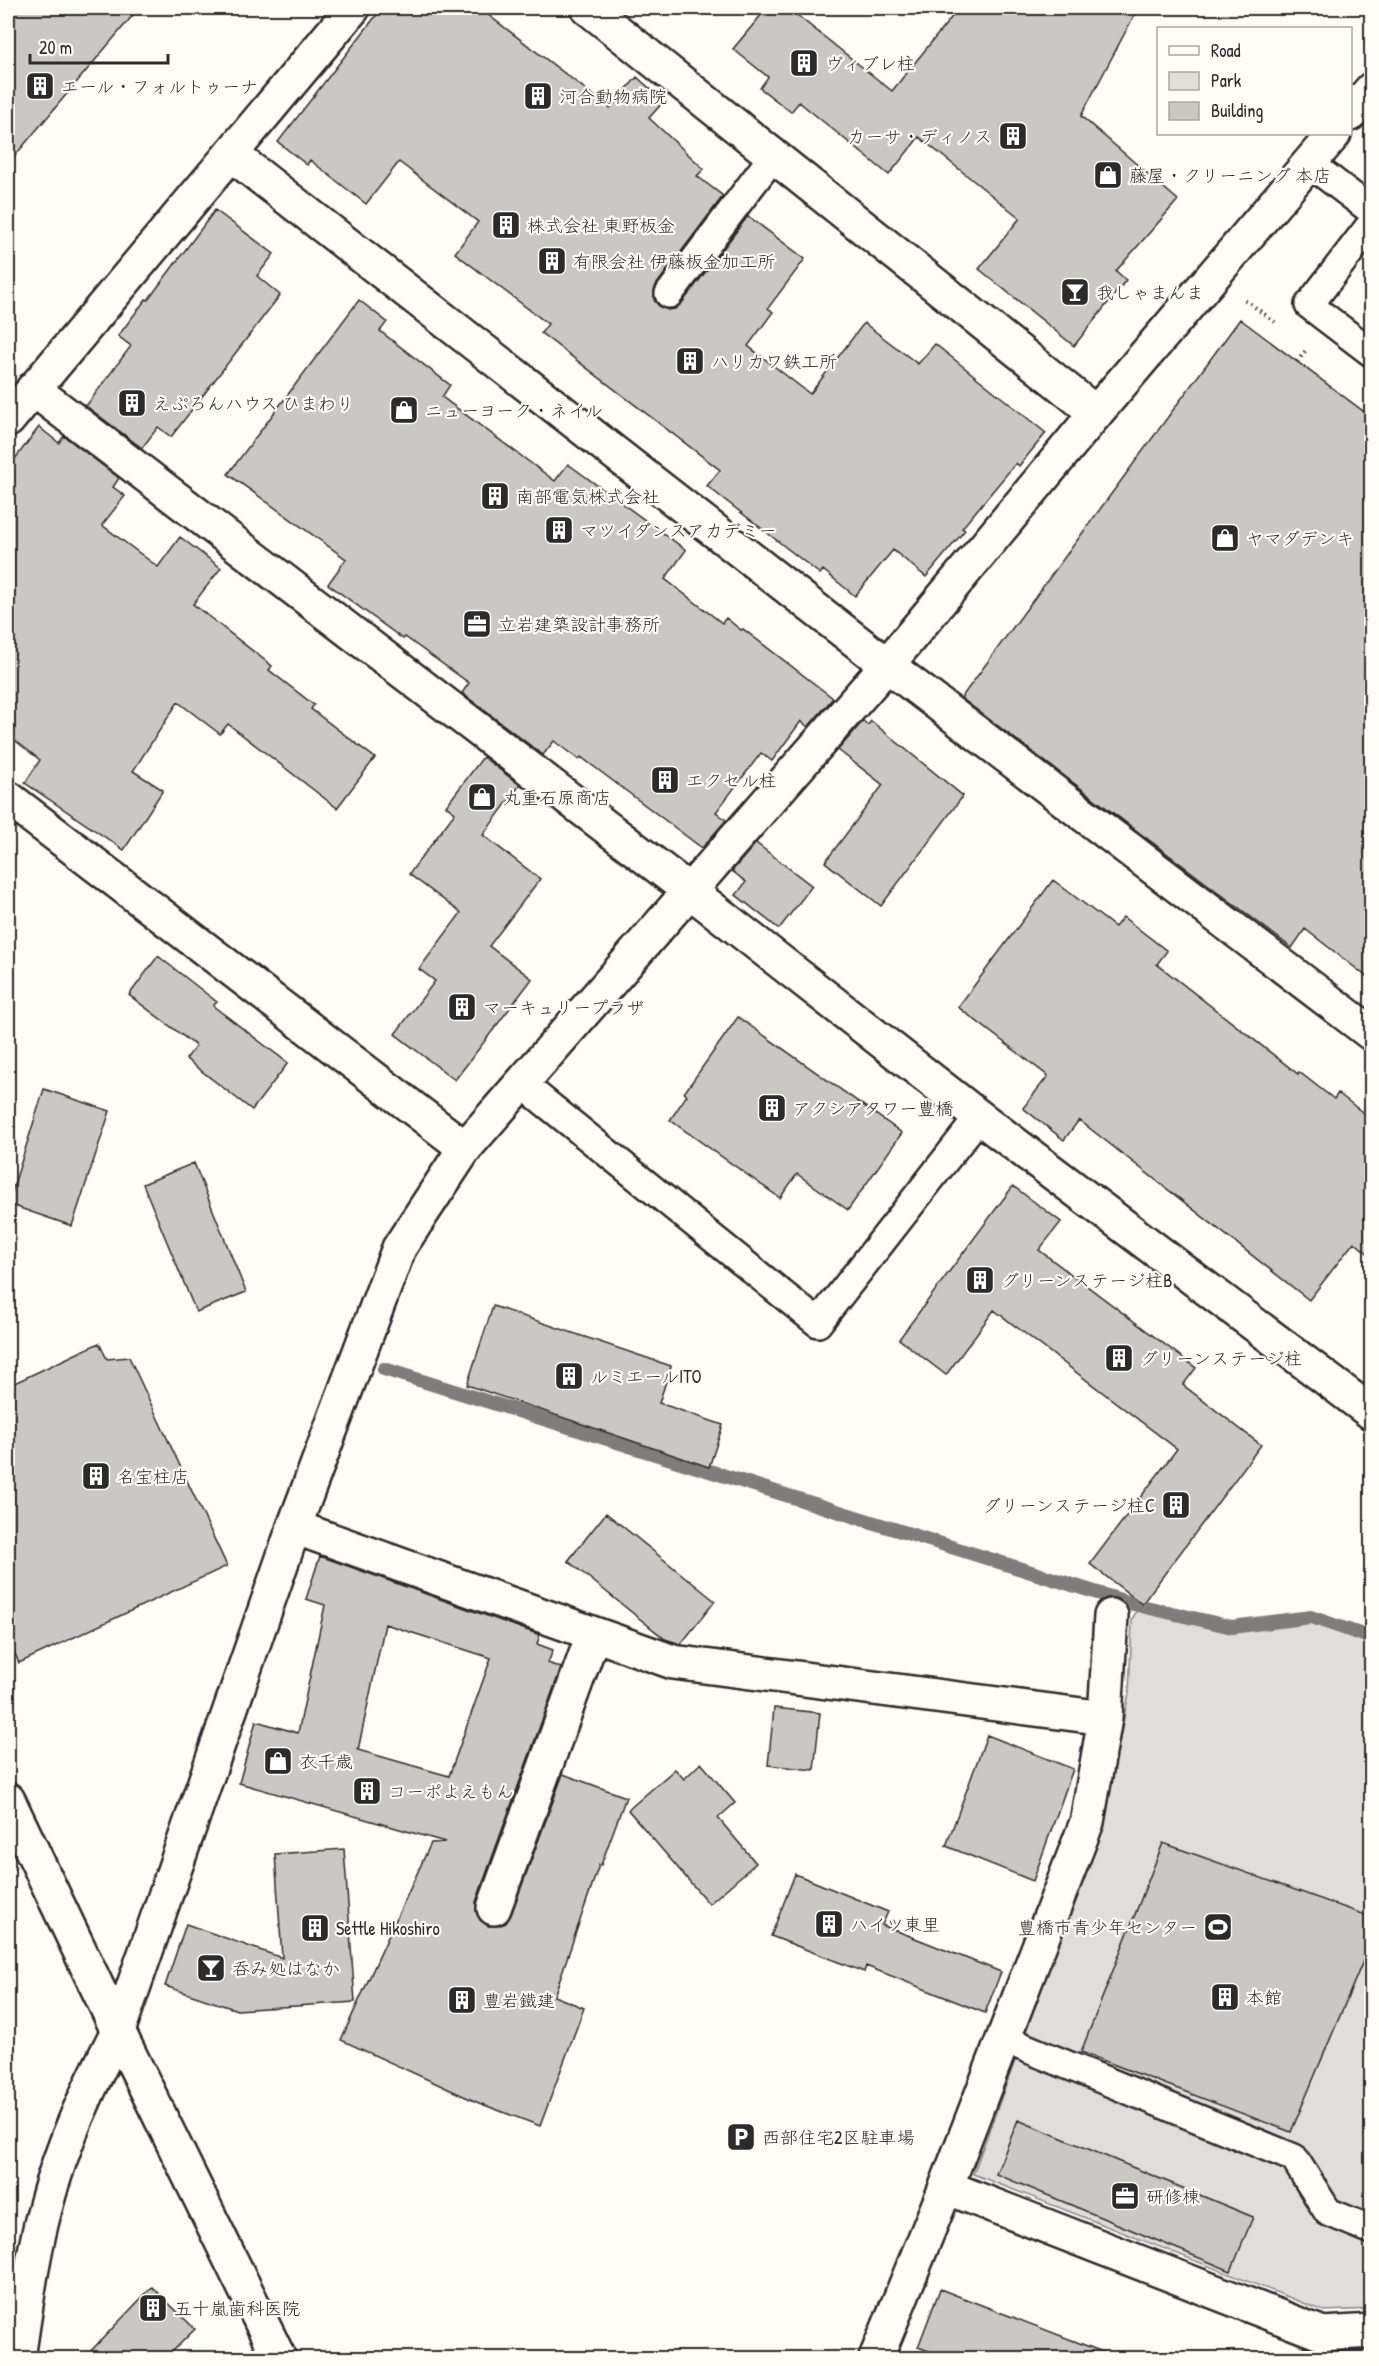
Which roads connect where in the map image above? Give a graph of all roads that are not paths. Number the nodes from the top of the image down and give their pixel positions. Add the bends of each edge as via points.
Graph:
1 (353, 8) edge
2 (588, 8) edge
3 (1371, 89) edge
4 (1352, 112) edge
5 (1333, 135) edge
6 (231, 154) junction
7 (774, 155) junction
8 (1309, 163) junction
9 (1371, 211) edge
10 (1371, 223) edge
11 (669, 294) dead end
12 (1371, 353) edge
13 (33, 389) junction
14 (1096, 413) junction
15 (8, 420) edge
16 (887, 665) junction
17 (8, 798) edge
18 (691, 892) junction
19 (1371, 1034) edge
20 (521, 1083) junction
21 (979, 1117) junction
22 (465, 1148) junction
23 (1371, 1413) edge
24 (294, 1527) junction
25 (1111, 1616) dead end
26 (593, 1635) junction
27 (1105, 1718) junction
28 (8, 1800) edge
29 (494, 1908) dead end
30 (118, 2031) junction
31 (1004, 2038) junction
32 (946, 2187) junction
33 (1371, 2230) edge
34 (15, 2324) edge
35 (1371, 2331) edge
36 (18, 2358) edge
37 (279, 2358) edge
38 (876, 2358) edge

1 - 6 street
2 - 7 street
3 - 4 street
5 - 8 street
6 - 13 street
6 - 16 street
7 - 11 lane
7 - 14 street
8 - 9 lane
8 - 14 street
10 - 12 lane via 1309,305
13 - 15 street
13 - 18 street
14 - 16 street
16 - 18 street
16 - 19 street
17 - 22 street
18 - 20 street
18 - 21 street
20 - 21 lane via 818,1323
20 - 22 street
21 - 23 street
22 - 24 street via 399,1248
24 - 26 street
24 - 30 street
25 - 27 street
26 - 27 street via 673,1662
26 - 29 street
27 - 31 street via 1087,1822
28 - 30 street
30 - 34 street via 86,2093 46,2203
30 - 37 street
31 - 32 street
31 - 33 lane via 1294,2158 1328,2211
32 - 35 street via 1323,2334
32 - 38 street
34 - 36 street

